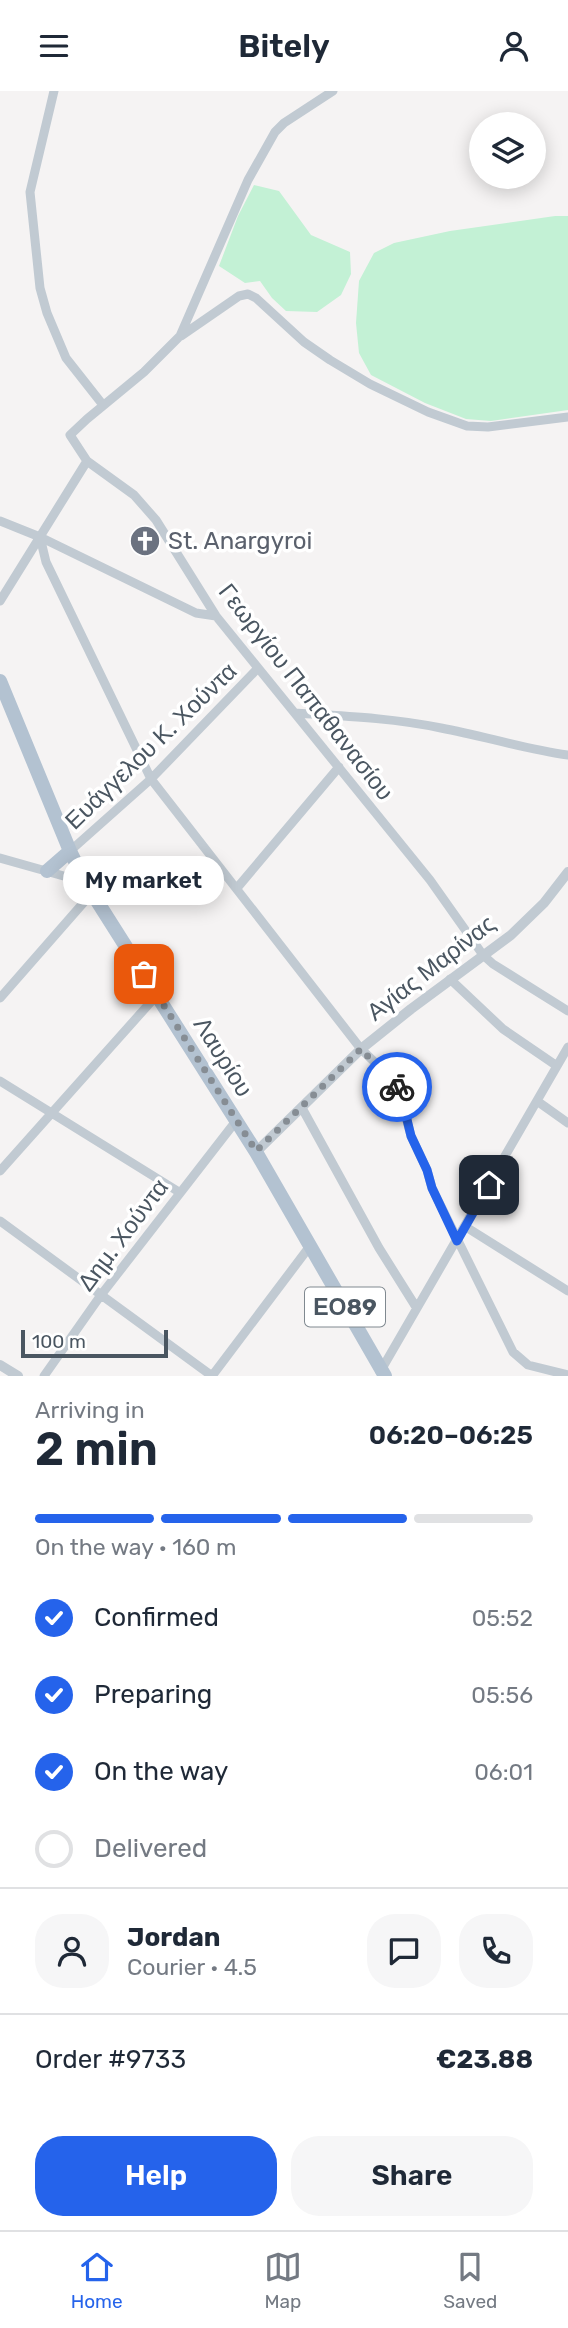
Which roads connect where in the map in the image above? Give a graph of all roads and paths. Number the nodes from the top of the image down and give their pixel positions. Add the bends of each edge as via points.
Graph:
1 (54, 91) edge
2 (332, 91) edge
3 (180, 336) junction
4 (103, 405) junction
5 (568, 417) edge
6 (87, 461) junction
7 (0, 521) edge
8 (40, 537) junction
9 (0, 601) edge
10 (216, 616) junction
11 (258, 669) junction
12 (0, 681) edge
13 (295, 713) junction
14 (568, 755) edge
15 (339, 767) junction
16 (151, 779) junction
17 (70, 851) junction
18 (0, 858) edge
19 (47, 871) junction
20 (568, 872) edge
21 (89, 887) junction
22 (237, 888) junction
23 (484, 955) junction
24 (450, 979) junction
25 (157, 995) junction
26 (0, 998) edge
27 (568, 1011) edge
28 (568, 1047) edge
29 (361, 1049) junction
30 (557, 1066) junction
31 (0, 1081) edge
32 (537, 1101) junction
33 (302, 1108) junction
34 (51, 1113) junction
35 (236, 1121) junction
36 (568, 1123) edge
37 (256, 1151) junction
38 (0, 1171) edge
39 (179, 1192) junction
40 (0, 1221) edge
41 (466, 1227) junction
42 (457, 1241) junction
43 (310, 1246) junction
44 (568, 1291) edge
45 (101, 1295) junction
46 (416, 1307) junction
47 (0, 1365) edge
48 (381, 1374) edge
49 (568, 1375) edge
50 (18, 1376) edge
51 (44, 1376) edge
52 (212, 1376) edge

1 - 4 street via 30,192 38,275 47,313 66,358
2 - 3 street, Γεωργίου Παπαθανασίου via 275,132 248,180
3 - 4 street, Γεωργίου Παπαθανασίου
3 - 5 street via 248,294 330,360 428,412 467,426 488,427
4 - 6 street, Γεωργίου Παπαθανασίου via 70,435
6 - 8 street
6 - 10 street, Γεωργίου Παπαθανασίου via 144,504
7 - 8 street
8 - 9 street
8 - 10 street via 196,613
8 - 16 street via 46,562
10 - 11 street, Γεωργίου Παπαθανασίου
11 - 13 street, Γεωργίου Παπαθανασίου
11 - 16 street, Ευάγγελου Κ. Χούντα
12 - 17 main road, Λαυρίου / ΕΟ89
13 - 14 street via 395,720
13 - 15 street, Γεωργίου Παπαθανασίου
15 - 22 street
15 - 23 street, Γεωργίου Παπαθανασίου
16 - 17 street, Ευάγγελου Κ. Χούντα
16 - 22 street
17 - 19 main road
17 - 21 main road, Λαυρίου / ΕΟ89
18 - 19 street
19 - 21 street
20 - 23 street, Αγίας Μαρίνας via 544,903
21 - 25 main road, Λαυρίου / ΕΟ89
21 - 26 street
22 - 29 street
23 - 24 street, Αγίας Μαρίνας
23 - 27 street, Γεωργίου Παπαθανασίου
24 - 29 street, Αγίας Μαρίνας
24 - 30 street via 503,1029
25 - 34 street
25 - 35 main road, Λαυρίου / ΕΟ89
28 - 30 street
29 - 33 street, Αγίας Μαρίνας
29 - 42 street via 399,1091 411,1136
30 - 32 street
31 - 34 street
32 - 36 street
32 - 41 street
33 - 37 street, Αγίας Μαρίνας
33 - 46 street
34 - 38 street
34 - 39 street
35 - 37 main road, Λαυρίου / ΕΟ89
35 - 39 street, Δημ. Χούντα
37 - 43 main road, Λαυρίου / ΕΟ89
39 - 45 street, Δημ. Χούντα
40 - 45 street
41 - 42 street
41 - 44 street
42 - 46 street
42 - 49 street via 518,1358
43 - 48 main road, Λαυρίου / ΕΟ89
43 - 52 street
45 - 51 street, Δημ. Χούντα
45 - 52 street
46 - 48 street
47 - 50 street

